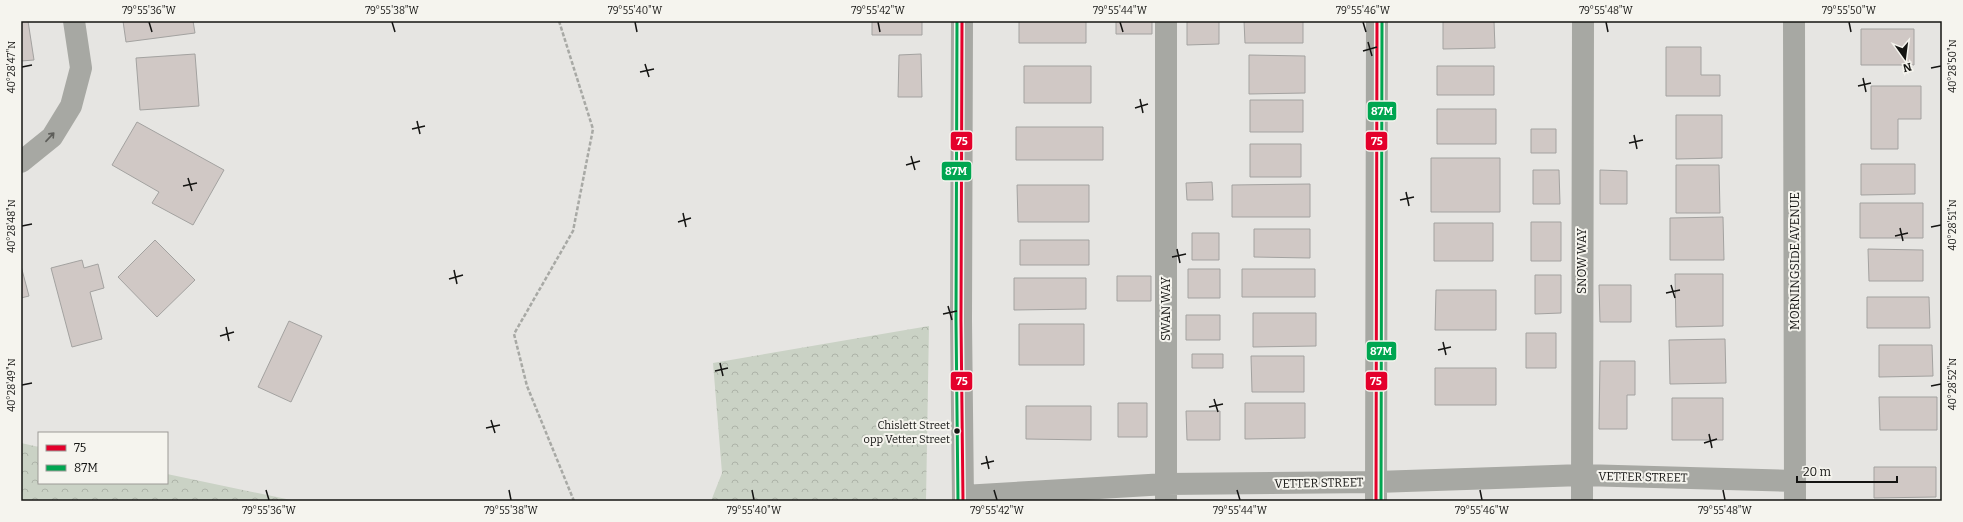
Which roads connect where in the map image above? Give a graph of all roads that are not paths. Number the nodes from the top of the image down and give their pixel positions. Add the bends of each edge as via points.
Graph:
1 (74, 21) edge
2 (962, 21) edge
3 (1166, 21) edge
4 (1377, 21) edge
5 (1583, 21) edge
6 (1794, 21) edge
7 (21, 162) edge
8 (1582, 475) junction
9 (1795, 491) edge
10 (1166, 492) edge
11 (1376, 492) edge
12 (963, 498) edge
13 (1582, 501) edge

7 -> 1 street via 52,137 72,106 81,68
2 - 12 street
3 - 10 street, SWAN WAY
4 - 11 street
5 - 8 street, SNOW WAY
6 - 9 street, MORNINGSIDE AVENUE
8 - 9 street, VETTER STREET
8 - 11 street, VETTER STREET
8 - 13 street, SNOW WAY
10 - 11 street, VETTER STREET
10 - 12 street, VETTER STREET

